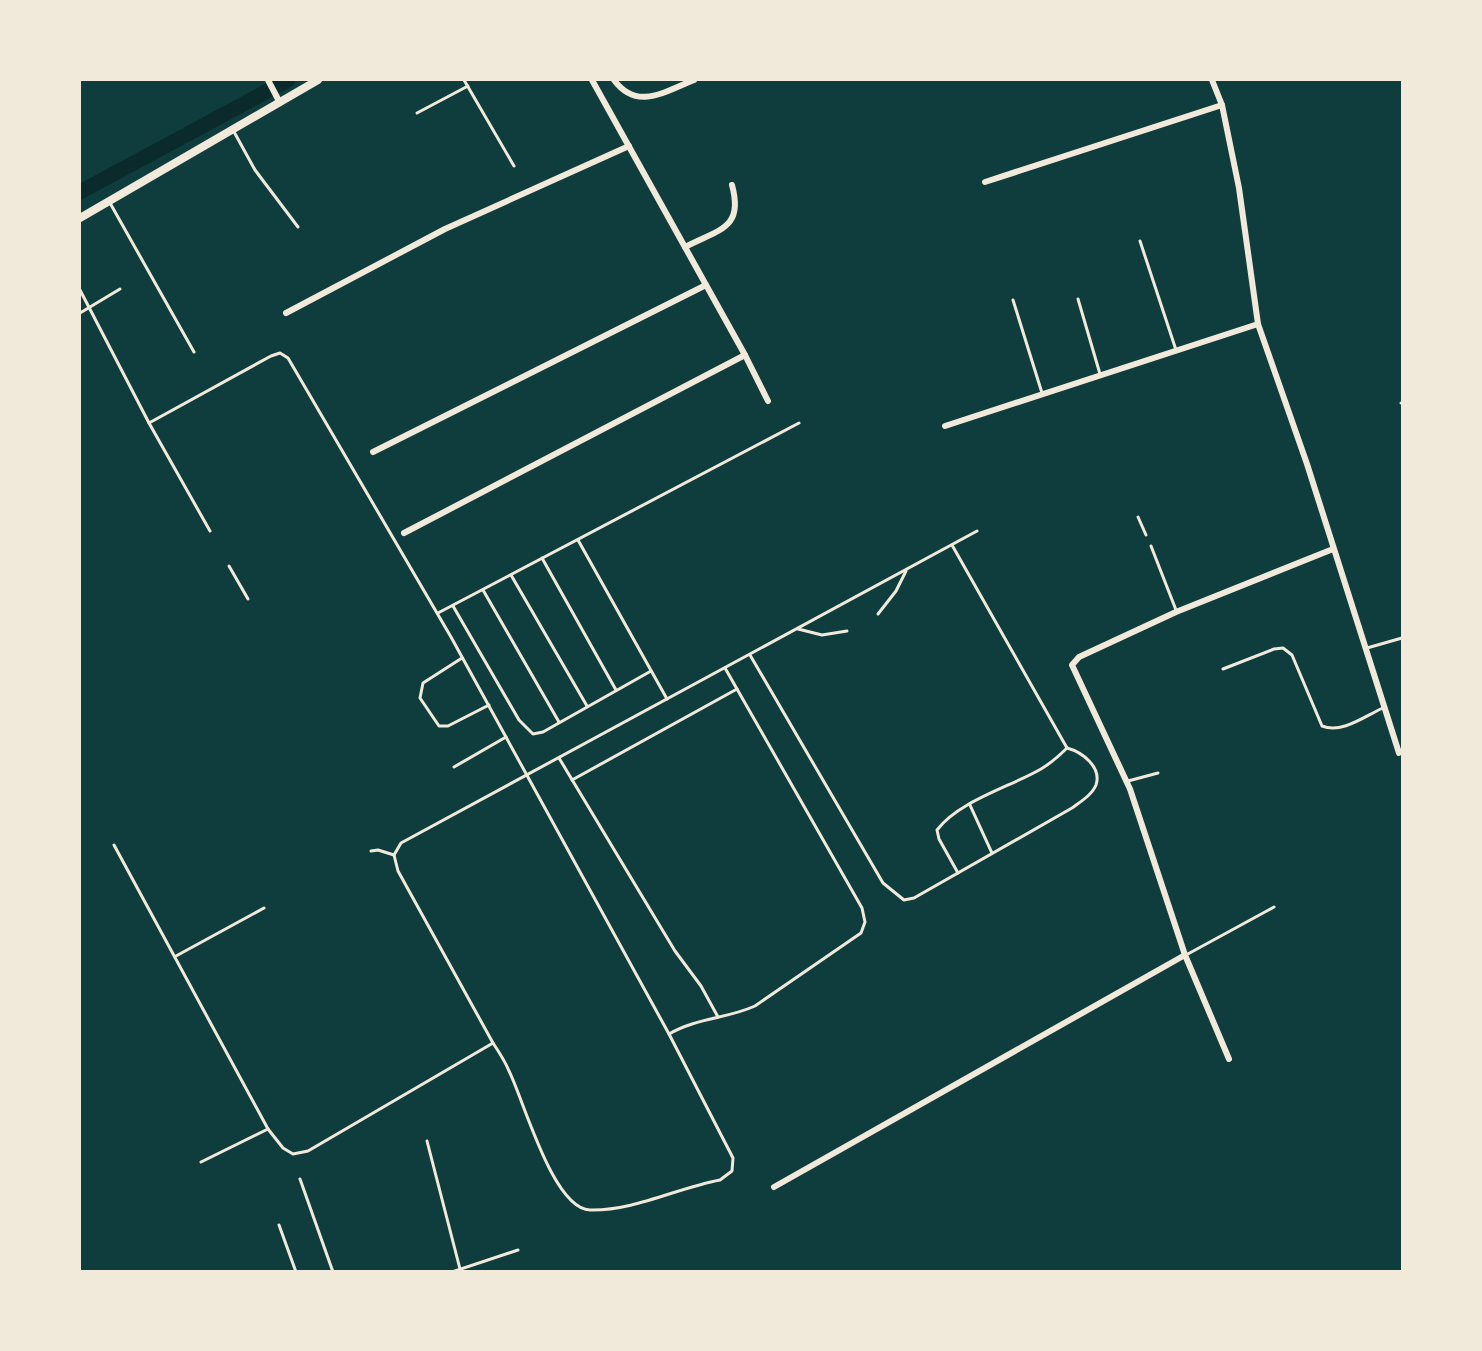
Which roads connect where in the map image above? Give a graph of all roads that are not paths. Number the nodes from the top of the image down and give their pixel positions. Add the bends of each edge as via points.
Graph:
1 (318, 80) edge
2 (464, 80) edge
3 (592, 80) edge
4 (615, 80) edge
5 (670, 80) edge
6 (694, 80) edge
7 (1212, 80) edge
8 (270, 82) edge
9 (468, 86) junction
10 (674, 88) junction
11 (278, 99) junction
12 (1222, 105) junction
13 (417, 113) dead end
14 (233, 130) junction
15 (628, 146) junction
16 (514, 166) dead end
17 (984, 182) dead end
18 (732, 185) dead end
19 (109, 202) junction
20 (80, 218) edge
21 (298, 227) dead end
22 (1140, 241) dead end
23 (685, 247) junction
24 (706, 285) junction
25 (120, 289) dead end
26 (80, 290) edge
27 (1078, 299) dead end
28 (1013, 300) dead end
29 (88, 308) junction
30 (80, 313) edge
31 (286, 313) dead end
32 (1258, 324) junction
33 (1176, 350) junction
34 (194, 352) dead end
35 (745, 356) junction
36 (1100, 374) junction
37 (1042, 393) junction
38 (768, 401) dead end
39 (149, 423) junction
40 (799, 423) dead end
41 (945, 426) dead end
42 (373, 452) dead end
43 (1138, 517) dead end
44 (210, 531) dead end
45 (977, 531) dead end
46 (404, 534) dead end
47 (1146, 535) dead end
48 (578, 540) junction
49 (952, 545) junction
50 (1150, 546) dead end
51 (1333, 549) junction
52 (542, 558) junction
53 (230, 566) dead end
54 (907, 569) junction
55 (511, 575) junction
56 (483, 590) junction
57 (248, 599) dead end
58 (452, 605) junction
59 (1176, 612) junction
60 (438, 614) junction
61 (878, 614) dead end
62 (798, 629) junction
63 (848, 631) dead end
64 (1402, 638) edge
65 (1365, 649) junction
66 (750, 655) junction
67 (463, 658) junction
68 (725, 668) junction
69 (1223, 669) dead end
70 (651, 671) junction
71 (737, 689) junction
72 (616, 690) junction
73 (667, 699) junction
74 (489, 705) junction
75 (587, 706) junction
76 (1383, 708) junction
77 (559, 722) junction
78 (506, 737) junction
79 (1067, 748) junction
80 (1399, 753) dead end
81 (558, 758) junction
82 (454, 767) dead end
83 (1158, 773) dead end
84 (526, 775) junction
85 (572, 780) junction
86 (1127, 782) junction
87 (970, 805) junction
88 (114, 845) dead end
89 (370, 851) dead end
90 (992, 854) junction
91 (394, 855) junction
92 (958, 873) junction
93 (1274, 907) dead end
94 (264, 908) dead end
95 (1185, 955) junction
96 (176, 957) junction
97 (718, 1017) junction
98 (669, 1034) junction
99 (493, 1043) junction
100 (1228, 1059) dead end
101 (268, 1129) junction
102 (427, 1141) dead end
103 (201, 1162) dead end
104 (300, 1179) dead end
105 (774, 1187) dead end
106 (279, 1226) dead end
107 (518, 1250) dead end
108 (460, 1269) junction
109 (296, 1272) edge
110 (333, 1272) edge
111 (452, 1272) edge

1 - 11 street
2 - 9 lane
3 - 15 street
4 - 10 street via 625,94 642,98
5 - 10 street
6 - 10 street
7 - 12 street
8 - 11 street
9 - 13 lane
9 - 16 lane
11 - 14 street
12 - 17 street
12 - 32 street via 1239,188
14 - 19 street
14 - 21 lane via 255,170
15 - 23 street
15 - 31 street via 445,229
18 - 23 street via 738,204 736,214 726,226
19 - 20 street
19 - 34 lane
22 - 33 lane
23 - 24 street
24 - 35 street
24 - 42 street
25 - 29 lane
26 - 29 lane
27 - 36 lane
28 - 37 lane
29 - 30 lane
29 - 39 lane
32 - 33 street
32 - 51 street
33 - 36 street
35 - 38 street
35 - 46 street
36 - 37 street
37 - 41 street
39 - 44 lane
39 - 60 lane via 271,356 280,353 288,358
40 - 48 lane
43 - 47 lane
45 - 49 lane
48 - 52 lane
48 - 70 lane
49 - 54 lane
49 - 79 lane
50 - 59 lane
51 - 59 street
51 - 65 street
52 - 55 lane
52 - 72 lane
53 - 57 lane
54 - 61 lane
54 - 62 lane
55 - 56 lane
55 - 75 lane
56 - 58 lane
56 - 77 lane
58 - 60 lane
58 - 77 lane via 527,730 533,734 543,732
59 - 86 street via 1079,657 1072,665
60 - 67 lane
62 - 63 lane via 822,635
62 - 66 lane
64 - 65 lane
65 - 76 street
66 - 68 lane
66 - 92 lane via 891,892 904,900 914,898
67 - 74 lane
67 - 74 lane via 423,682 420,698 439,726 448,726
68 - 71 lane
68 - 73 lane
69 - 76 lane via 1283,648 1292,655 1322,726 1332,730
70 - 72 lane
70 - 73 lane
71 - 85 lane
71 - 97 lane via 862,908 865,922 861,933 770,997 736,1014
72 - 75 lane
73 - 81 lane
74 - 78 lane
75 - 77 lane
76 - 80 street
78 - 82 lane
78 - 84 lane
79 - 87 lane via 1041,769
79 - 90 lane via 1085,756 1096,770 1096,785 1071,808
81 - 84 lane
81 - 85 lane
83 - 86 lane
84 - 91 lane via 401,843
84 - 98 lane
85 - 97 lane
86 - 95 street
87 - 90 lane
87 - 92 lane via 937,830
88 - 96 lane
89 - 91 lane
90 - 92 lane
91 - 99 lane via 399,871
93 - 95 lane
94 - 96 lane
95 - 100 street
95 - 105 street
96 - 101 lane
97 - 98 lane via 687,1024
98 - 99 lane via 733,1158 732,1171 720,1179 596,1210 572,1204 559,1185
99 - 101 lane via 308,1151 293,1154
101 - 103 lane
102 - 108 lane
104 - 110 lane
106 - 109 lane
107 - 108 lane
108 - 111 lane

